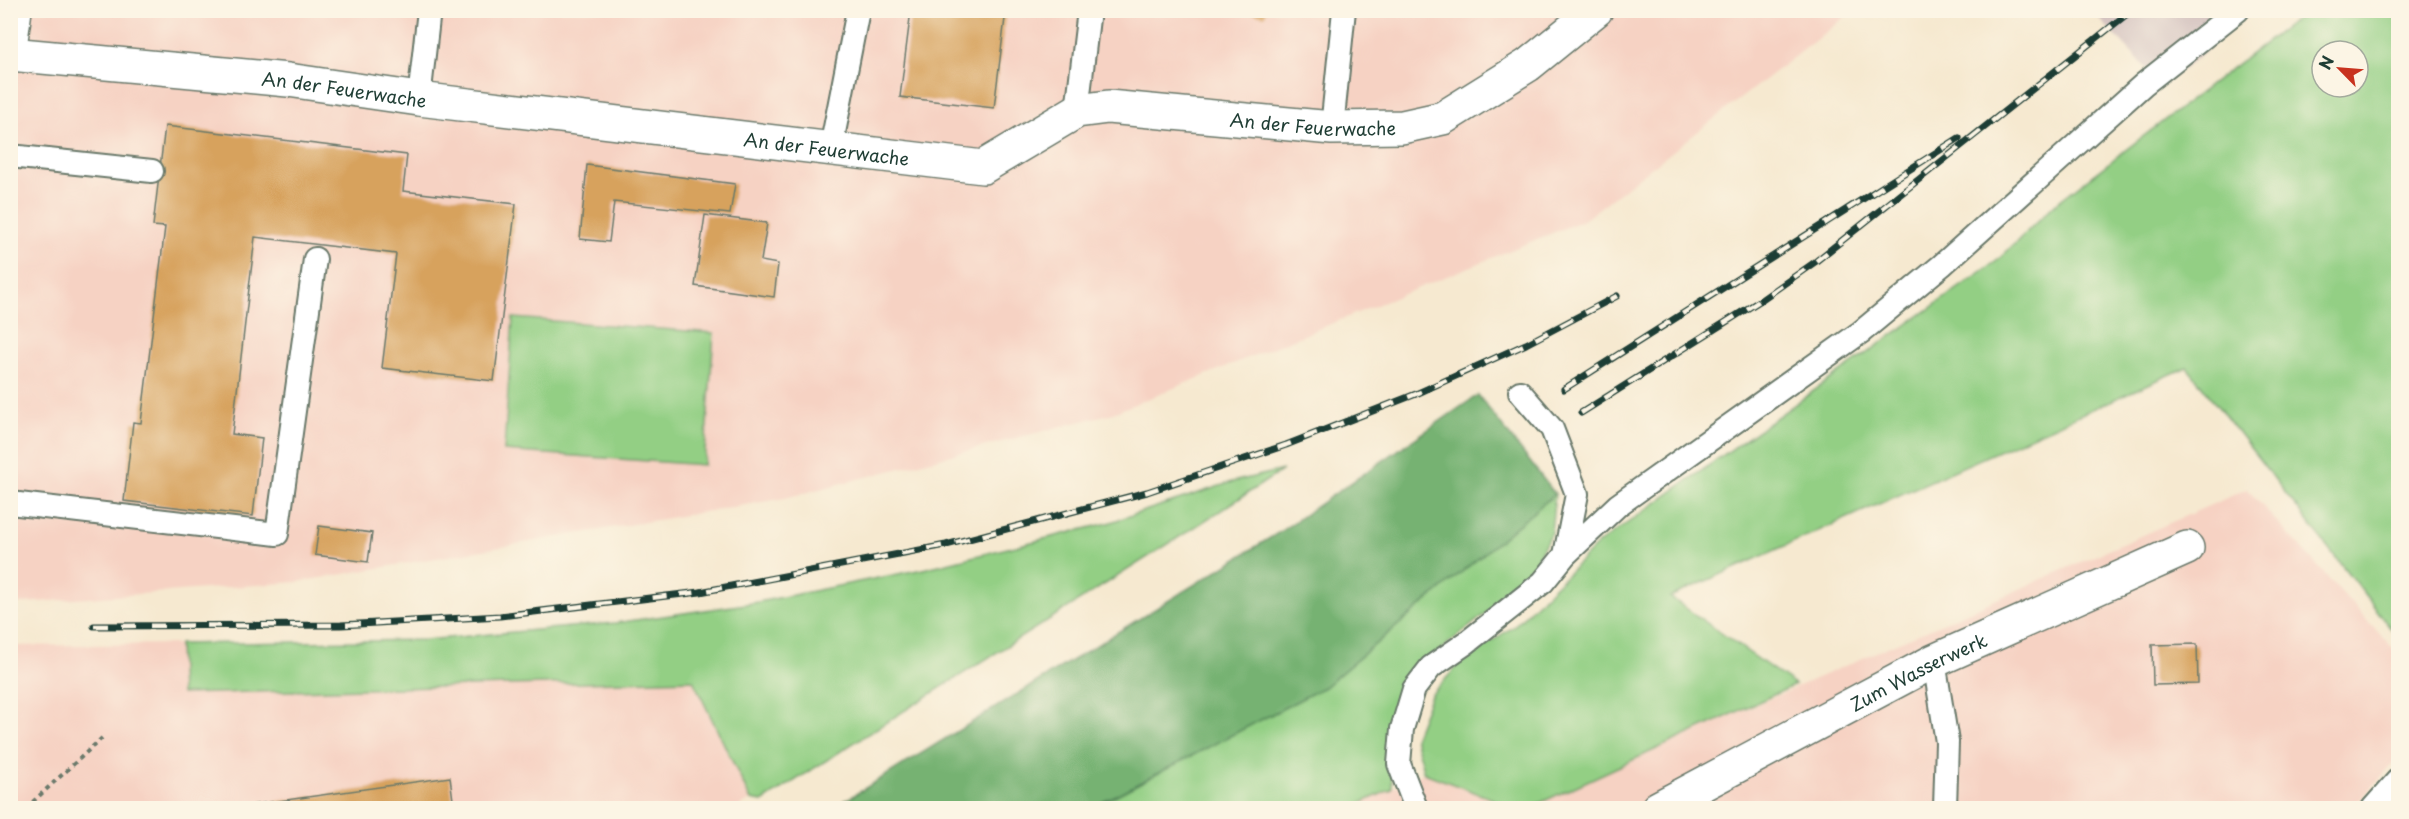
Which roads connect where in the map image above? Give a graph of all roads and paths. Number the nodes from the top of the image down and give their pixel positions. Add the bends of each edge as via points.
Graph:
1 (15, 10) edge
2 (429, 10) edge
3 (858, 10) edge
4 (1089, 10) edge
5 (1344, 10) edge
6 (1596, 10) edge
7 (2238, 10) edge
8 (10, 48) edge
9 (10, 54) edge
10 (419, 99) junction
11 (1077, 111) junction
12 (1332, 128) junction
13 (831, 148) junction
14 (10, 156) edge
15 (152, 171) dead end
16 (315, 259) dead end
17 (1520, 392) dead end
18 (10, 503) edge
19 (2187, 548) dead end
20 (1565, 555) junction
21 (1934, 661) junction
22 (102, 738) dead end
23 (2398, 780) edge
24 (26, 808) edge
25 (1416, 808) edge
26 (1658, 808) edge
27 (1945, 808) edge
28 (2373, 808) edge

1 - 8 street
2 - 10 lane
3 - 13 lane
4 - 11 lane
5 - 12 lane
6 - 12 street, An der Feuerwache via 1528,65 1443,118 1402,127
7 - 20 lane via 2144,84 1861,332 1618,505
9 - 10 street, An der Feuerwache via 288,80
10 - 13 street, An der Feuerwache
11 - 12 street, An der Feuerwache via 1108,107
11 - 13 street, An der Feuerwache via 983,167
14 - 15 lane
16 - 18 lane via 277,534
17 - 20 lane via 1552,429 1577,494
19 - 21 street, Zum Wasserwerk
20 - 25 lane via 1543,582 1431,667 1414,689 1402,729 1399,764
21 - 26 street, Zum Wasserwerk
21 - 27 lane via 1947,742
22 - 24 path
23 - 28 lane

